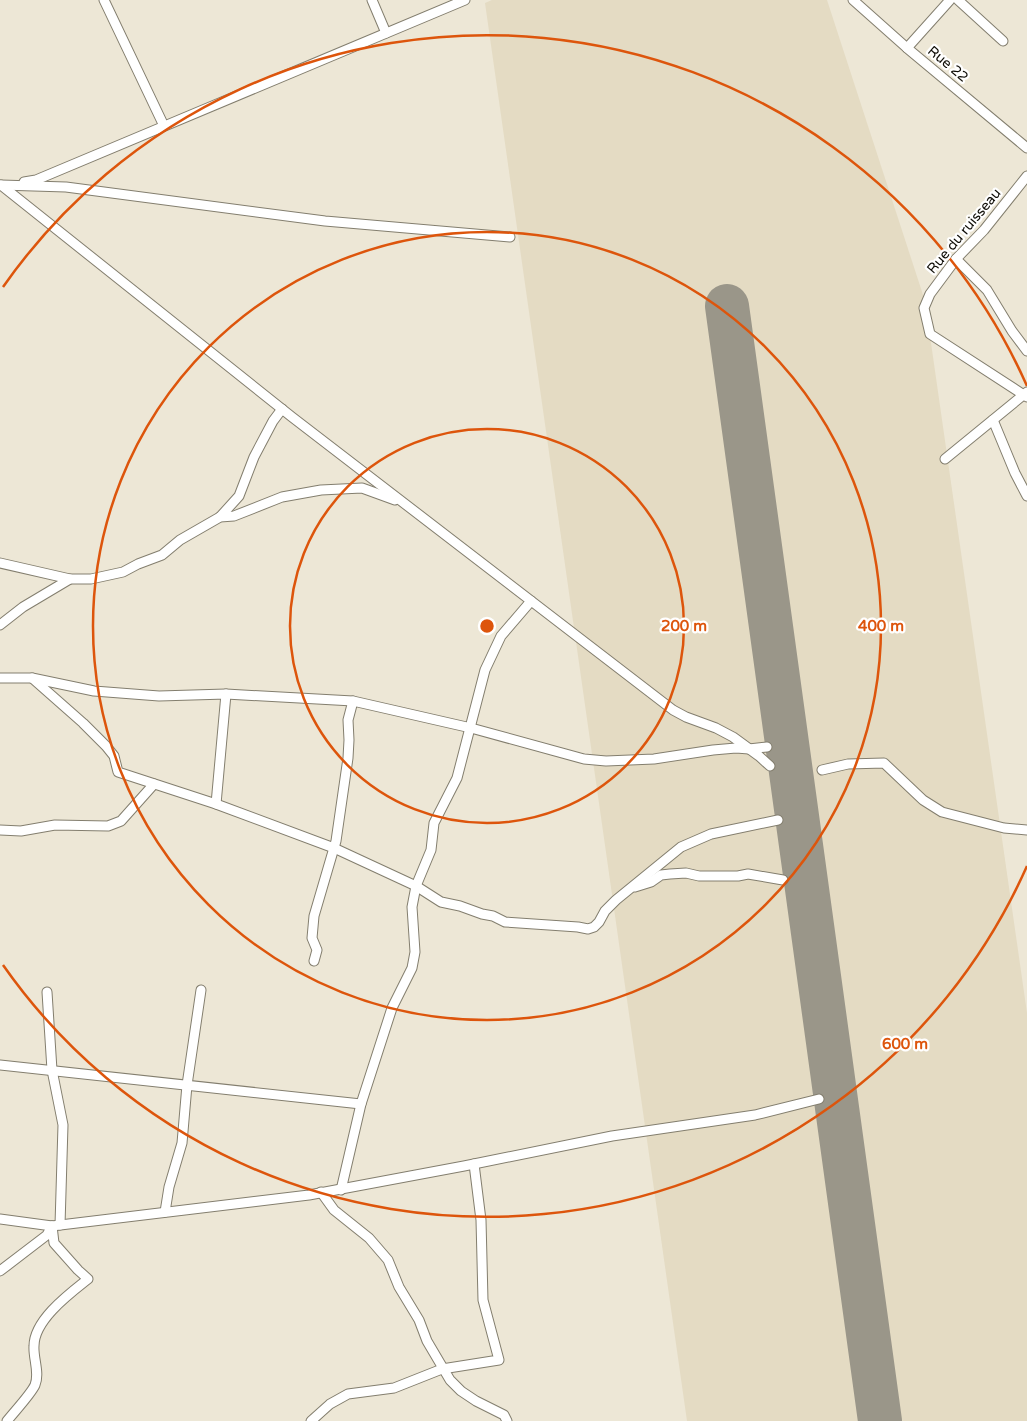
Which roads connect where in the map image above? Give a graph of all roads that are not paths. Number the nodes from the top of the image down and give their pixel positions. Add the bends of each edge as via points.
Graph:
1 (104, 0) edge
2 (372, 0) edge
3 (465, 0) edge
4 (853, 0) edge
5 (950, 0) edge
6 (958, 0) edge
7 (386, 33) junction
8 (1003, 41) dead end
9 (907, 48) junction
10 (164, 126) junction
11 (1027, 148) edge
12 (1027, 176) edge
13 (1, 185) edge
14 (510, 237) dead end
15 (956, 259) junction
16 (1027, 351) edge
17 (1026, 395) edge
18 (282, 410) junction
19 (993, 420) junction
20 (945, 459) dead end
21 (1027, 496) edge
22 (403, 502) junction
23 (220, 517) junction
24 (0, 564) edge
25 (70, 579) junction
26 (531, 601) junction
27 (0, 625) edge
28 (0, 678) edge
29 (32, 678) junction
30 (226, 694) junction
31 (353, 701) junction
32 (471, 728) junction
33 (767, 747) dead end
34 (749, 749) junction
35 (770, 766) dead end
36 (822, 770) dead end
37 (154, 784) junction
38 (216, 804) junction
39 (778, 820) dead end
40 (0, 830) edge
41 (1027, 830) edge
42 (334, 848) junction
43 (783, 880) dead end
44 (416, 886) junction
45 (630, 889) junction
46 (314, 961) dead end
47 (201, 990) dead end
48 (47, 992) dead end
49 (0, 1065) edge
50 (52, 1070) junction
51 (188, 1085) junction
52 (819, 1099) dead end
53 (361, 1104) junction
54 (474, 1164) junction
55 (341, 1190) junction
56 (321, 1192) junction
57 (165, 1212) junction
58 (0, 1219) edge
59 (56, 1226) junction
60 (0, 1271) edge
61 (442, 1369) junction
62 (7, 1421) edge
63 (311, 1421) edge
64 (507, 1421) edge

1 - 10 street
2 - 7 street
3 - 7 street
4 - 9 street, Rue 22
5 - 9 street
6 - 8 street
7 - 10 street
9 - 11 street, Rue 22
10 - 13 street via 36,180
12 - 15 street, Rue du ruisseau
13 - 14 street via 66,187 325,220
13 - 18 street
15 - 16 street via 987,290
15 - 17 street, Rue du ruisseau via 930,294 924,308 930,334
17 - 19 street
18 - 22 street
18 - 23 street via 254,457 239,496
19 - 20 street
19 - 21 street
22 - 23 street via 362,488 321,490 282,497 234,516
22 - 26 street
23 - 25 street via 180,540 162,555 123,572 92,579
24 - 25 street
25 - 27 street via 22,607
26 - 32 street via 501,636 485,670
26 - 34 street via 673,710 716,728
28 - 29 street
29 - 30 street via 94,691 159,696
29 - 37 street via 106,746 114,756 118,772
30 - 31 street
30 - 38 street
31 - 32 street
31 - 42 street via 348,720 348,758
32 - 34 street via 584,760 654,759 713,750
32 - 44 street via 456,778 434,822 431,850
33 - 34 street
34 - 35 street
36 - 41 street via 848,764 884,763 923,800 942,812 1004,828
37 - 38 street
37 - 40 street via 120,821 108,826 55,825 21,831
38 - 42 street
39 - 45 street via 711,834 694,841
42 - 44 street
42 - 46 street via 314,916 312,938 317,950
43 - 45 street via 748,874 698,876 686,873 661,875
44 - 45 street via 441,902 505,922 588,929 594,927 605,911
44 - 53 street via 412,907 415,952 412,968 392,1008
47 - 51 street
48 - 50 street
49 - 50 street
50 - 51 street
50 - 59 street via 64,1125
51 - 53 street
51 - 57 street via 182,1143
52 - 54 street via 755,1115 612,1136
53 - 55 street
54 - 55 street
54 - 61 street via 481,1220 483,1300 498,1360
55 - 56 street
56 - 57 street
56 - 61 street via 334,1210 369,1238 388,1260
57 - 59 street
58 - 59 street
59 - 60 street
59 - 62 street via 54,1243 88,1279 59,1302 41,1324 33,1345 35,1385
61 - 63 street via 394,1388 348,1394 330,1404
61 - 64 street via 461,1390 504,1415

